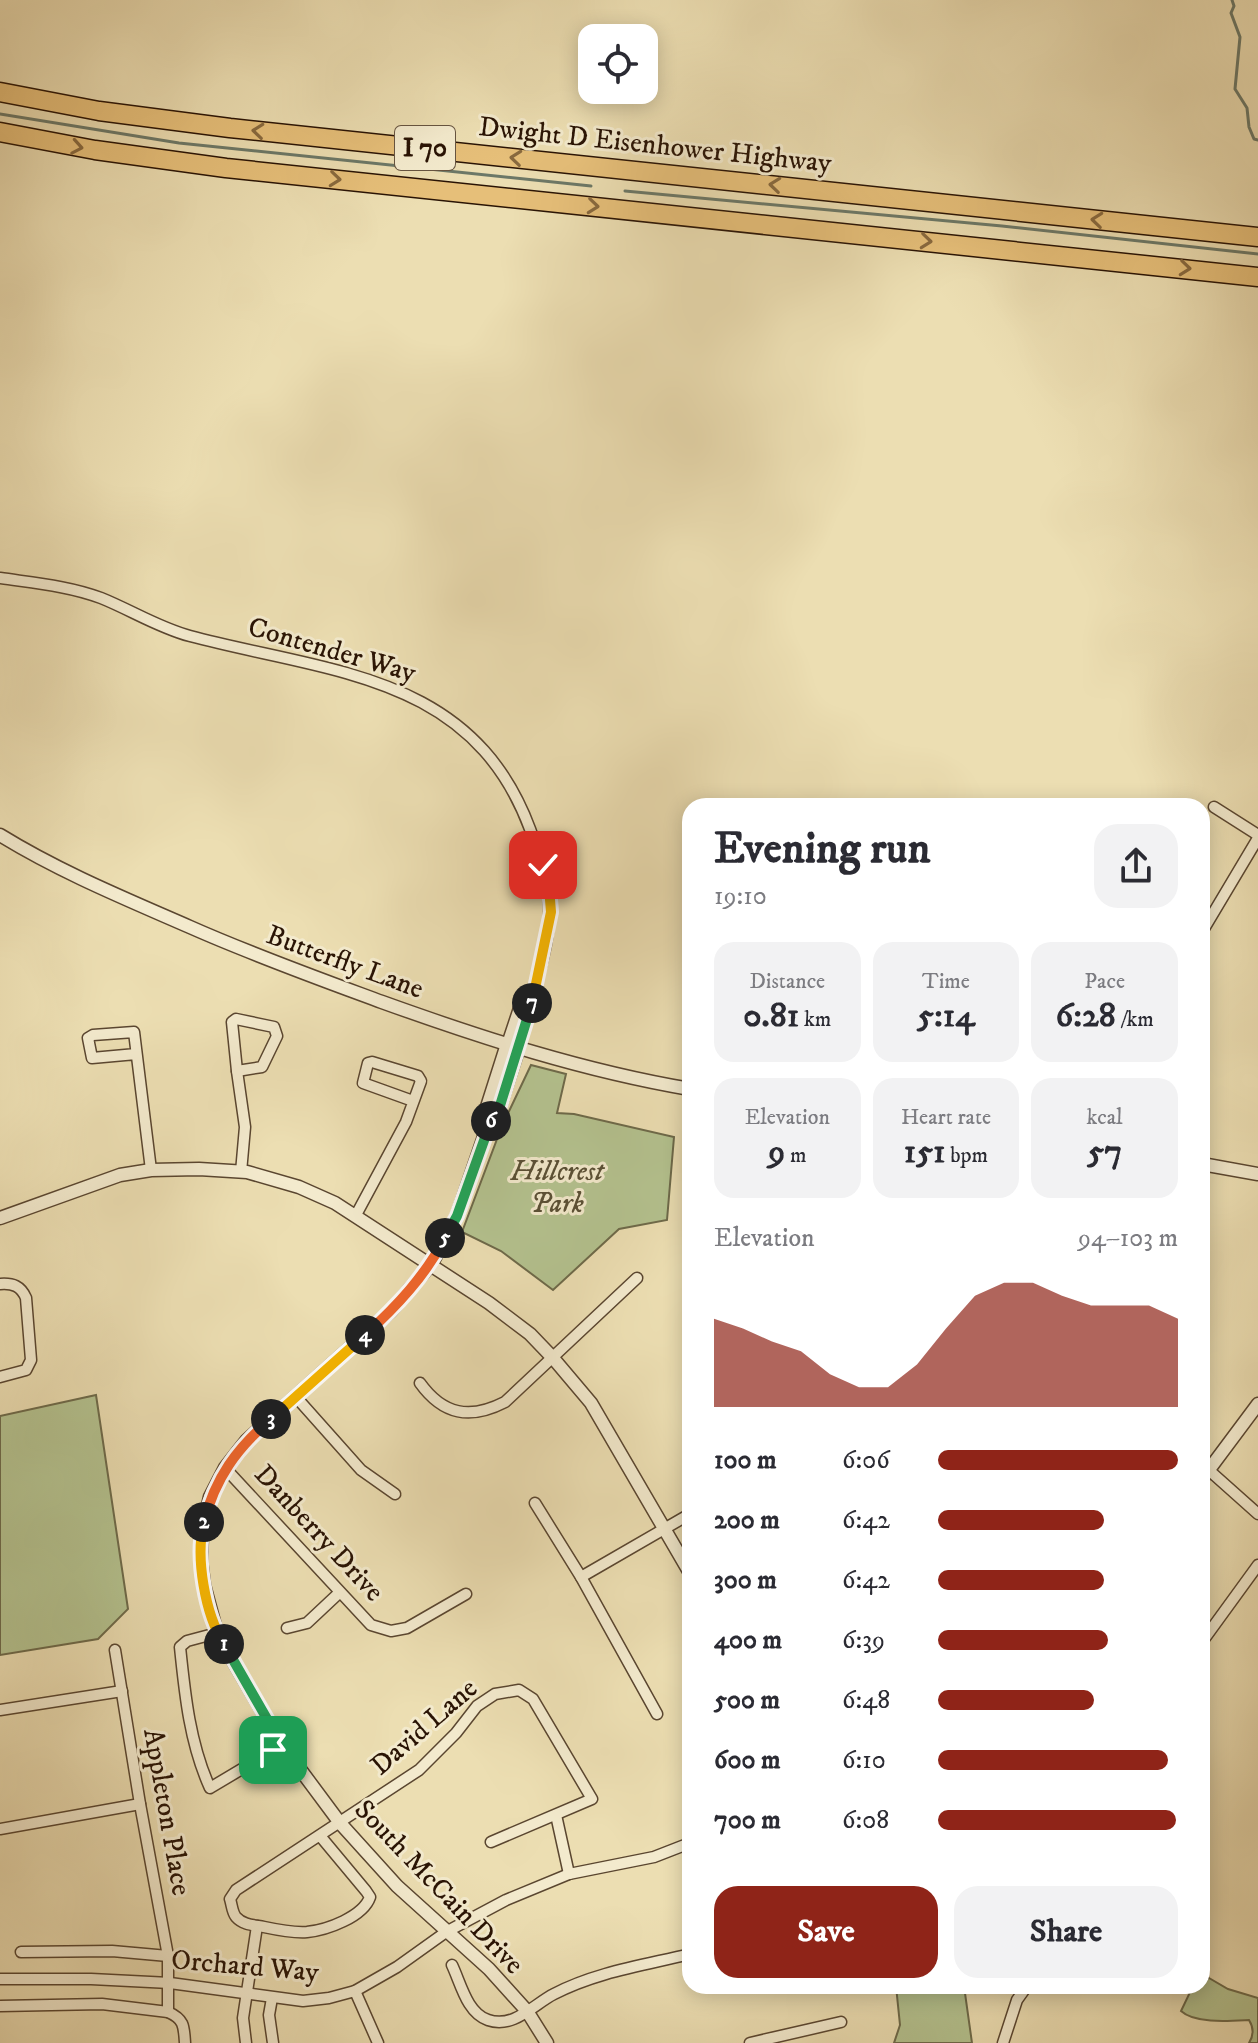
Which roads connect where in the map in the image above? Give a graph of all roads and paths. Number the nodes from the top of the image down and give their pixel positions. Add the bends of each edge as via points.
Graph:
1 (0, 92) edge
2 (0, 132) edge
3 (1258, 237) edge
4 (1258, 277) edge
5 (0, 578) edge
6 (1214, 807) dead end
7 (0, 835) edge
8 (1258, 837) edge
9 (1210, 918) edge
10 (513, 1046) junction
11 (136, 1054) junction
12 (237, 1071) junction
13 (682, 1087) edge
14 (413, 1101) junction
15 (1210, 1165) edge
16 (151, 1170) junction
17 (241, 1172) junction
18 (1258, 1174) edge
19 (356, 1215) junction
20 (0, 1218) edge
21 (432, 1263) junction
22 (637, 1278) dead end
23 (0, 1284) edge
24 (553, 1358) junction
25 (0, 1377) edge
26 (420, 1383) dead end
27 (296, 1397) junction
28 (1258, 1404) edge
29 (1210, 1464) edge
30 (225, 1468) junction
31 (1210, 1476) edge
32 (395, 1494) dead end
33 (535, 1503) dead end
34 (1258, 1514) edge
35 (682, 1518) edge
36 (665, 1528) junction
37 (682, 1559) edge
38 (1258, 1565) edge
39 (581, 1577) junction
40 (339, 1593) junction
41 (466, 1594) dead end
42 (287, 1628) dead end
43 (1210, 1631) edge
44 (217, 1633) junction
45 (115, 1650) dead end
46 (122, 1691) junction
47 (0, 1710) edge
48 (657, 1714) dead end
49 (282, 1745) junction
50 (140, 1804) junction
51 (556, 1815) junction
52 (340, 1823) junction
53 (0, 1829) edge
54 (321, 1837) junction
55 (491, 1842) dead end
56 (682, 1846) edge
57 (569, 1874) junction
58 (257, 1926) junction
59 (446, 1932) junction
60 (21, 1952) dead end
61 (168, 1956) junction
62 (682, 1956) edge
63 (452, 1965) dead end
64 (0, 1979) edge
65 (170, 1983) junction
66 (355, 1991) junction
67 (246, 1994) junction
68 (1022, 1994) edge
69 (272, 1998) junction
70 (0, 2006) edge
71 (527, 2011) junction
72 (168, 2012) junction
73 (841, 2022) dead end
74 (185, 2043) edge
75 (246, 2043) edge
76 (273, 2043) edge
77 (378, 2043) edge
78 (547, 2043) edge
79 (750, 2043) edge
80 (1003, 2043) edge

3 -> 1 highway, Dwight D Eisenhower Highway / I 70 via 230,128
2 -> 4 highway, I 70 via 226,168
5 - 10 street, Contender Way via 81,592 190,636 381,684 457,723 507,779 549,887 548,937 534,996
6 - 8 street
7 - 10 street, Butterfly Lane via 68,873 260,958
8 - 9 street
10 - 13 street, Butterfly Lane
10 - 21 street, South McCain Drive via 498,1112 488,1125 457,1216
11 - 11 street via 92,1058 88,1038 134,1032
11 - 16 street
12 - 12 street via 264,1065 277,1036 274,1027 232,1022
12 - 17 street via 245,1127
14 - 14 street via 418,1076 368,1063 363,1083
14 - 19 street via 401,1134
15 - 18 street
16 - 17 street
16 - 20 street via 120,1175
17 - 19 street via 299,1187
19 - 21 street
21 - 24 street via 500,1310
21 - 27 street, South McCain Drive via 391,1311
22 - 24 street
23 - 25 street via 23,1290 31,1360 26,1370
24 - 26 street via 505,1402 477,1413 444,1406
24 - 36 street via 591,1403
27 - 30 street, South McCain Drive via 247,1440
27 - 32 street via 361,1470
28 - 29 street
30 - 40 street, Danberry Drive
30 - 44 street, South McCain Drive via 210,1497 202,1531 204,1585
31 - 34 street
33 - 39 street
35 - 36 street
36 - 37 street
36 - 39 street
38 - 43 street
39 - 48 street
40 - 41 street, Danberry Drive via 371,1625 391,1631 407,1628
40 - 42 street via 307,1623
44 - 49 street, South McCain Drive
44 - 49 street via 180,1647 198,1761 210,1788
45 - 46 street, Appleton Place
46 - 47 street
46 - 50 street, Appleton Place
49 - 52 street, South McCain Drive
50 - 53 street
50 - 61 street, Appleton Place
51 - 52 street, David Lane via 592,1799 533,1699 519,1690 495,1694 477,1706 419,1770
51 - 55 street, David Lane
51 - 57 street
52 - 54 street
52 - 59 street, South McCain Drive
54 - 58 street via 236,1890 230,1899 233,1915
54 - 58 street via 366,1891 367,1905 308,1932
56 - 57 street, Orchard Way
57 - 59 street, Orchard Way
58 - 67 street
59 - 66 street, Orchard Way
59 - 71 street, South McCain Drive
60 - 61 street
61 - 65 street, Appleton Place
62 - 71 street via 580,1981
63 - 71 street via 479,2016 511,2021
64 - 65 street, Orchard Way
65 - 67 street, Orchard Way
65 - 72 street, Appleton Place
66 - 69 street, Orchard Way via 303,2001
66 - 77 street
67 - 69 street, Orchard Way
67 - 75 street
68 - 80 street
69 - 76 street
70 - 72 street via 102,2004
71 - 78 street, South McCain Drive
72 - 74 street via 184,2024
73 - 79 street

